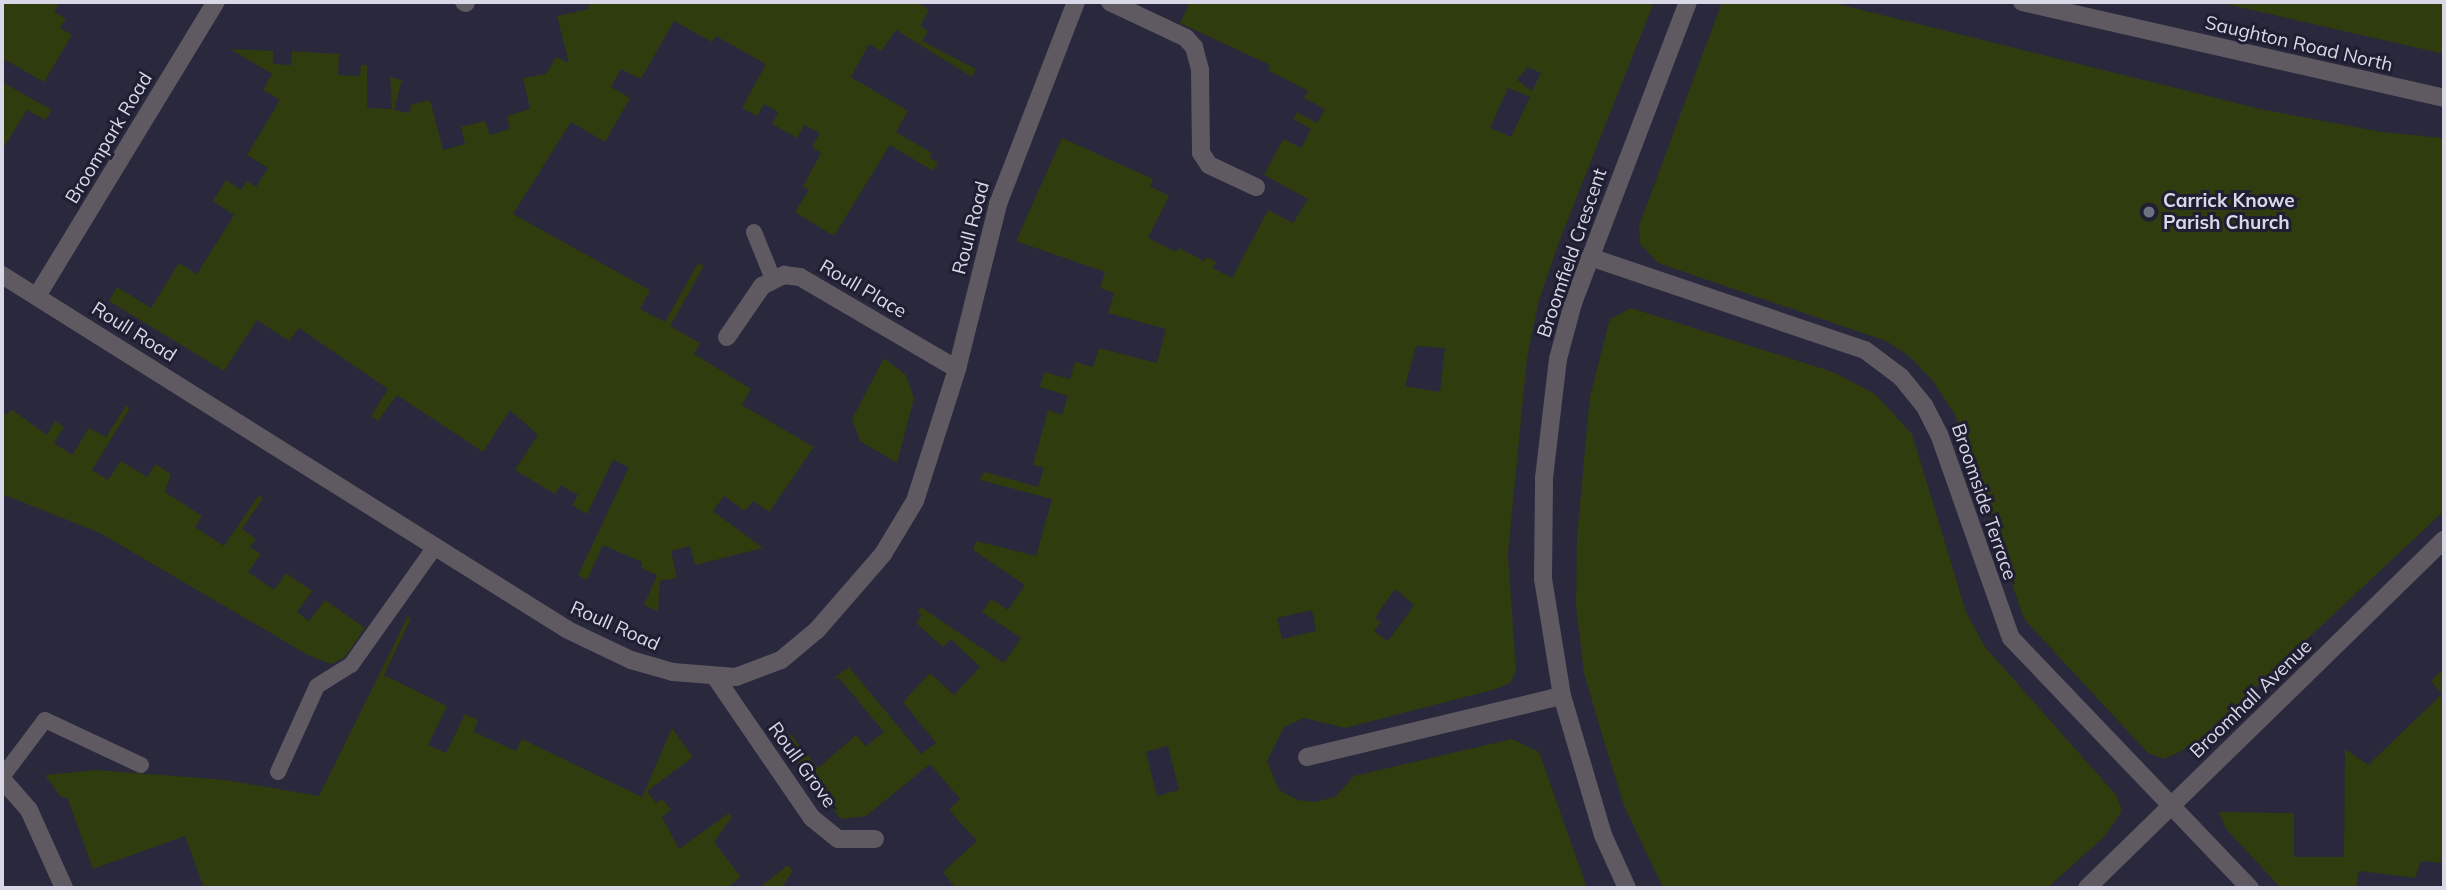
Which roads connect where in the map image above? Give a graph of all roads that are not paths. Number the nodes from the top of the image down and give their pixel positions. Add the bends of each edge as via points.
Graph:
1 (216, 2) edge
2 (1076, 2) edge
3 (1110, 2) edge
4 (1688, 2) edge
5 (2022, 2) edge
6 (2444, 98) edge
7 (1256, 187) dead end
8 (754, 232) dead end
9 (1590, 257) junction
10 (2, 275) edge
11 (773, 279) junction
12 (37, 296) junction
13 (727, 337) dead end
14 (957, 369) junction
15 (2444, 540) edge
16 (435, 547) junction
17 (716, 678) junction
18 (1562, 696) junction
19 (1307, 757) dead end
20 (141, 765) dead end
21 (278, 772) dead end
22 (2, 778) edge
23 (2170, 808) junction
24 (875, 839) dead end
25 (64, 888) edge
26 (1627, 888) edge
27 (2087, 888) edge
28 (2250, 888) edge

1 - 12 street, Broompark Road
2 - 14 street, Roull Road via 998,204
3 - 7 street via 1186,38 1200,70 1201,153 1209,165
4 - 9 street, Broomfield Crescent
5 - 6 street, Saughton Road North
8 - 11 lane
9 - 18 street, Broomfield Crescent via 1558,359 1544,478 1543,579
9 - 23 street, Broomside Terrace via 1864,350 1901,377 1939,434 2011,638
10 - 12 street, Roull Road
11 - 13 street via 753,296
11 - 14 street, Roull Place via 800,277 813,283
12 - 16 street, Roull Road
14 - 17 street, Roull Road via 925,480 869,572 817,631 781,660 751,673
15 - 23 street, Broomhall Avenue
16 - 17 street, Roull Road via 533,610 631,660
16 - 21 lane via 351,665 317,686
17 - 24 street, Roull Grove via 818,825 838,839
18 - 19 street
18 - 26 street, Broomfield Crescent via 1603,835
20 - 22 lane via 45,720
22 - 25 street via 29,810
23 - 27 street, Broomhall Avenue
23 - 28 street, Broomside Terrace

